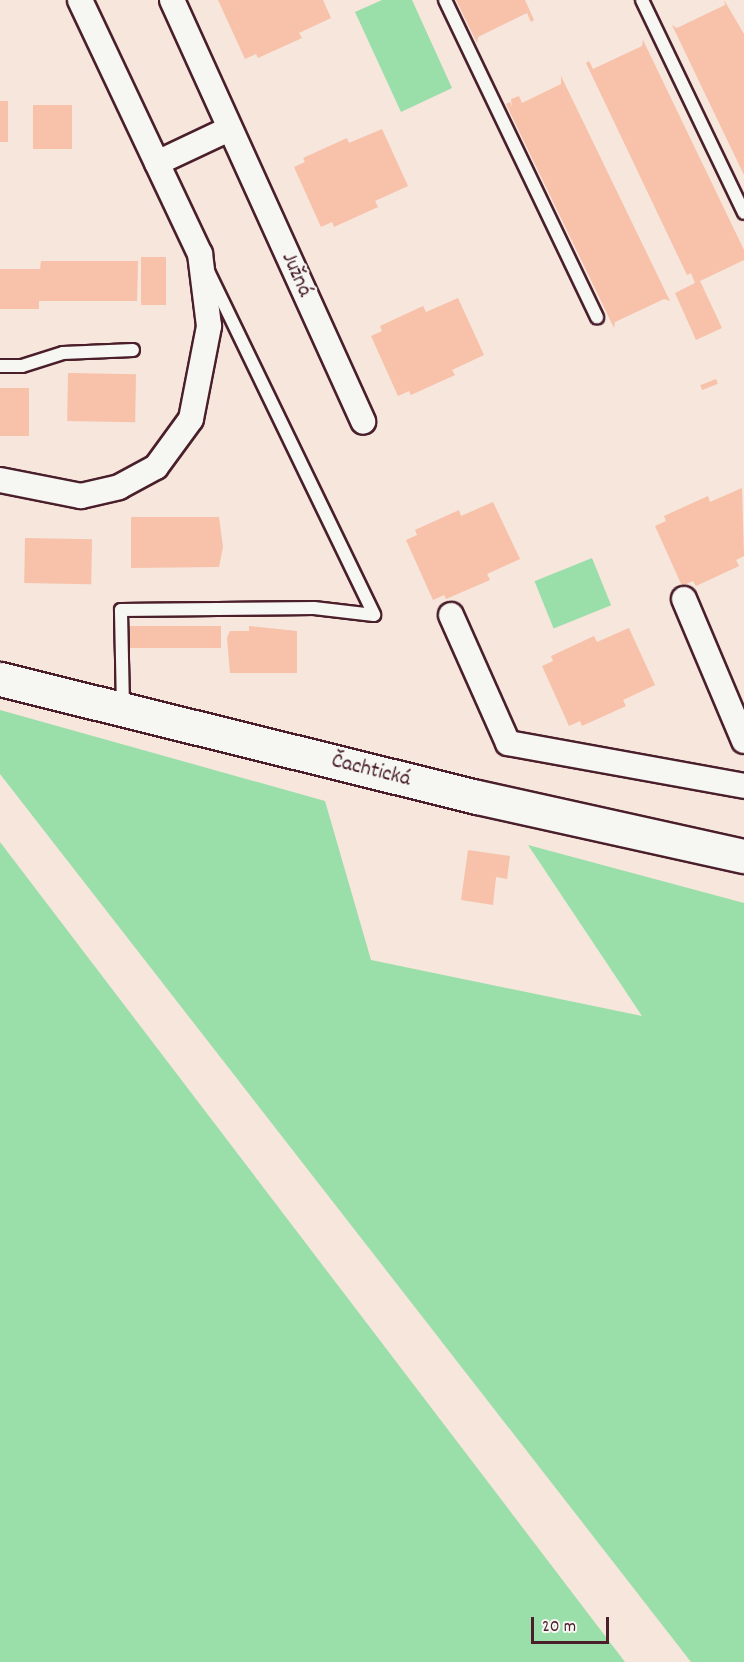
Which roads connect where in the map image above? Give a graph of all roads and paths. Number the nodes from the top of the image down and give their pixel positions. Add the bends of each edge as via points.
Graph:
1 (80, 0) edge
2 (172, 0) edge
3 (445, 0) edge
4 (642, 0) edge
5 (230, 129) junction
6 (157, 163) junction
7 (744, 213) edge
8 (202, 262) junction
9 (597, 317) dead end
10 (133, 350) dead end
11 (0, 366) edge
12 (363, 422) dead end
13 (0, 480) edge
14 (684, 599) dead end
15 (451, 615) dead end
16 (0, 679) edge
17 (123, 710) junction
18 (744, 741) edge
19 (744, 786) edge
20 (744, 856) edge

1 - 6 street
2 - 5 street, Južná
3 - 9 lane
4 - 7 lane
5 - 6 street
5 - 12 street, Južná
6 - 8 street
8 - 13 street via 209,326 190,419 156,467 119,487 81,496
8 - 17 lane via 225,300 374,615 314,608 121,610
10 - 11 lane via 63,352 22,366
14 - 18 street
15 - 19 street via 508,743
16 - 17 main road, Čachtická
17 - 20 main road, Čachtická via 477,797

